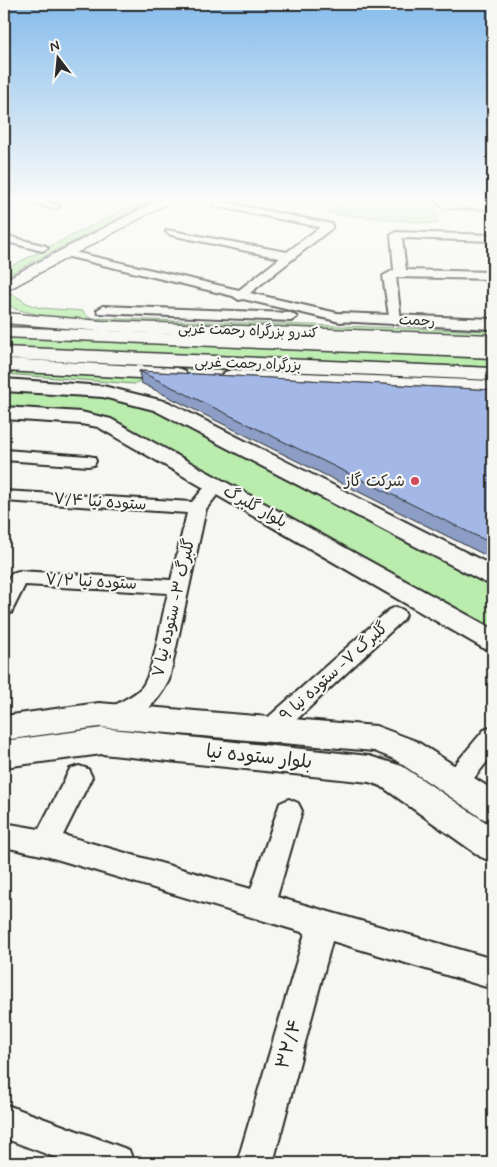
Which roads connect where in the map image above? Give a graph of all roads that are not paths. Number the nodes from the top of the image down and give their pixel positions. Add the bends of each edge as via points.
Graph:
1 (29, 254) edge
2 (50, 254) edge
3 (88, 254) edge
4 (280, 254) edge
5 (398, 254) edge
6 (288, 256) joint
7 (24, 257) dead end
8 (400, 272) junction
9 (493, 276) edge
10 (4, 286) edge
11 (239, 296) junction
12 (4, 309) edge
13 (4, 318) edge
14 (102, 318) junction
15 (341, 318) junction
16 (395, 320) junction
17 (48, 321) junction
18 (493, 324) edge
19 (4, 332) edge
20 (167, 340) junction
21 (493, 340) edge
22 (493, 352) edge
23 (4, 367) edge
24 (490, 378) edge
25 (4, 413) edge
26 (4, 455) edge
27 (88, 461) dead end
28 (216, 485) junction
29 (4, 496) edge
30 (197, 508) junction
31 (493, 576) edge
32 (179, 587) junction
33 (8, 600) edge
34 (396, 615) dead end
35 (493, 641) edge
36 (114, 716) junction
37 (4, 728) edge
38 (272, 728) junction
39 (493, 737) edge
40 (4, 754) edge
41 (79, 777) dead end
42 (455, 783) junction
43 (493, 808) edge
44 (289, 811) dead end
45 (4, 835) edge
46 (46, 843) junction
47 (493, 846) edge
48 (260, 906) junction
49 (322, 924) junction
50 (493, 974) edge
51 (4, 1121) edge
52 (116, 1163) edge
53 (255, 1163) edge

1 - 7 main road
2 - 10 main road
3 - 11 street
4 - 6 street
5 - 8 street
6 - 11 street
8 - 9 street
8 - 16 street via 389,276
11 - 15 street
12 - 17 main road
13 - 17 main road, کندرو بزرگراه رحمت غربی
14 - 15 street
14 - 17 main road, کندرو بزرگراه رحمت غربی
14 - 20 main road
14 - 21 main road, کندرو بزرگراه رحمت غربی
15 - 16 street, رحمت
16 - 18 street, رحمت
19 - 20 main road, بزرگراه رحمت غربی
20 - 22 main road, بزرگراه رحمت غربی
23 - 24 main road
23 - 24 main road, بزرگراه رحمت غربی via 123,358
23 - 31 street via 140,398 161,406
25 - 28 street, بلوار گلبرگ via 81,418 104,423
26 - 27 street
28 - 30 street, گلبرگ ۳- ستوده نیا ۷
28 - 35 street, بلوار گلبرگ
29 - 30 street, ستوده نیا ۷/۴
30 - 32 street, گلبرگ ۳- ستوده نیا ۷
32 - 33 street, ستوده نیا ۷/۲ via 19,578
32 - 36 street, گلبرگ ۳- ستوده نیا ۷ via 158,680 140,705
34 - 38 street, گلبرگ ۷- ستوده نیا ۹
36 - 37 street, بلوار ستوده نیا via 99,715
36 - 38 street, بلوار ستوده نیا
38 - 42 street, بلوار ستوده نیا via 376,739 406,750
39 - 42 street
40 - 47 street, بلوار ستوده نیا via 102,741 369,769 391,776
41 - 46 street
42 - 43 street, بلوار ستوده نیا
44 - 48 street
45 - 46 street
46 - 48 street
48 - 49 street
49 - 50 street
49 - 53 street, ۳۲/۴
51 - 52 street

